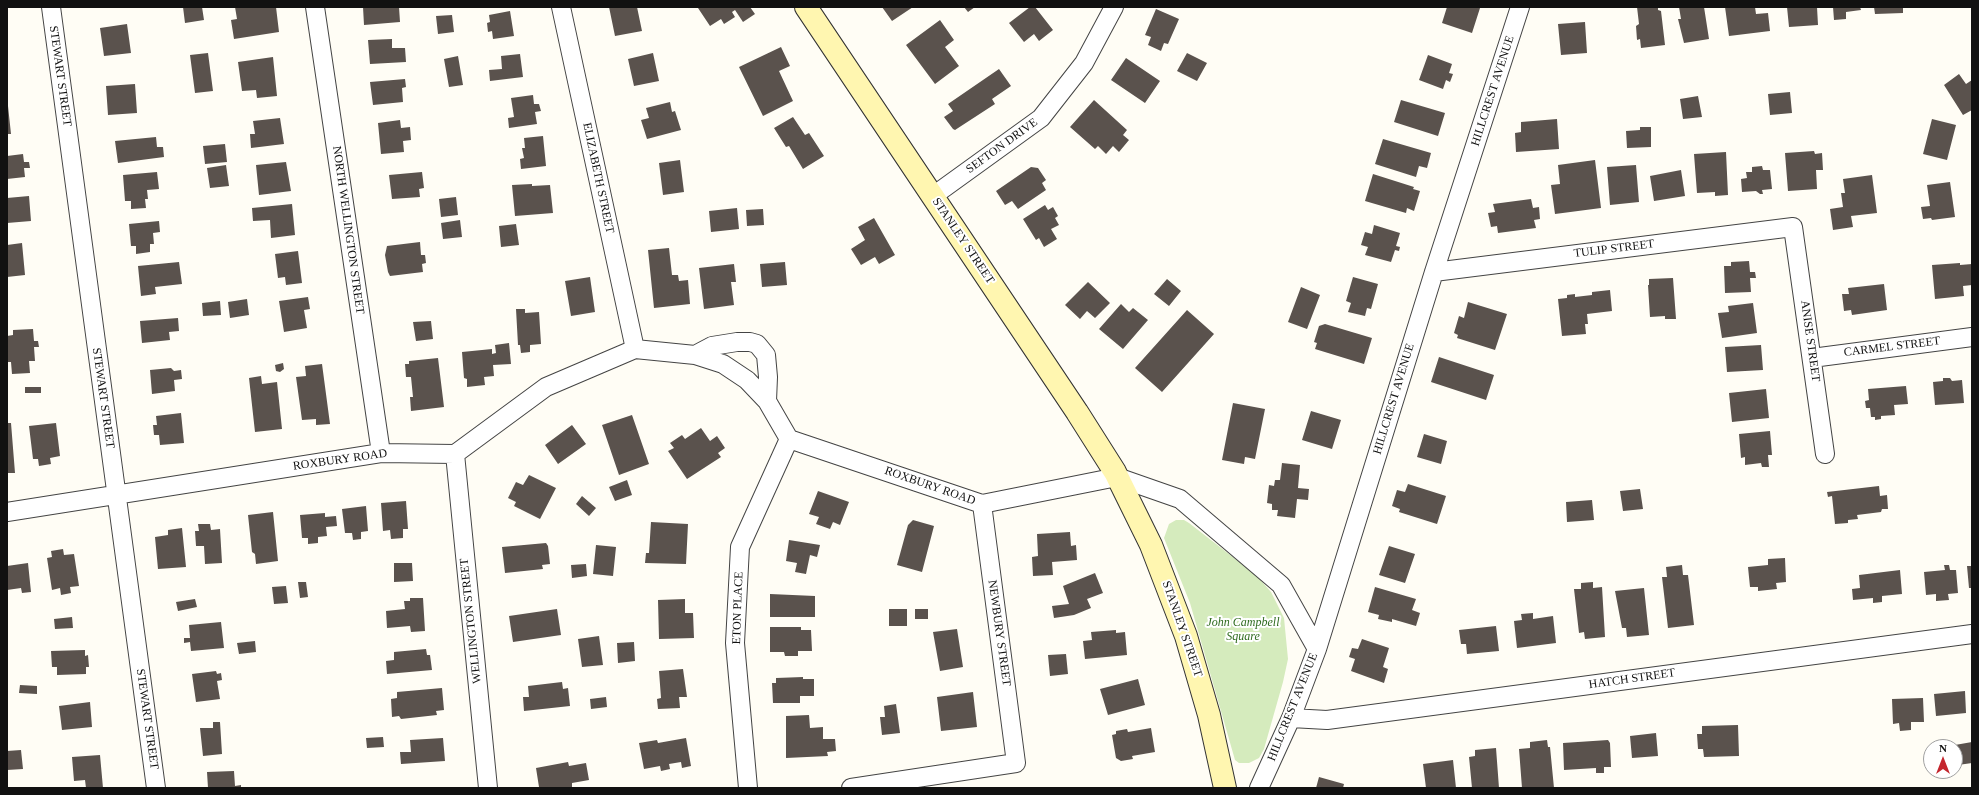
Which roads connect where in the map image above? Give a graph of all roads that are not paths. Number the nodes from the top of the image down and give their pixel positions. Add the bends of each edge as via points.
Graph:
1 (51, 7) edge
2 (315, 7) edge
3 (561, 7) edge
4 (806, 7) edge
5 (1114, 7) edge
6 (1520, 7) edge
7 (933, 196) junction
8 (1793, 227) joint
9 (1434, 272) junction
10 (1972, 337) edge
11 (635, 349) junction
12 (695, 355) junction
13 (1812, 358) junction
14 (767, 401) junction
15 (789, 439) junction
16 (381, 453) junction
17 (455, 454) junction
18 (1825, 454) dead end
19 (1118, 477) junction
20 (117, 496) junction
21 (982, 504) junction
22 (7, 512) edge
23 (1972, 634) edge
24 (1317, 649) junction
25 (1291, 718) junction
26 (156, 788) edge
27 (488, 788) edge
28 (748, 788) edge
29 (851, 788) edge
30 (1225, 788) edge
31 (1259, 788) edge

1 - 20 street, STEWART STREET
2 - 16 street, NORTH WELLINGTON STREET
3 - 11 street, ELIZABETH STREET
4 - 7 main road, STANLEY STREET
5 - 7 street, SEFTON DRIVE via 1084,63 1040,118
6 - 9 street, HILLCREST AVENUE
7 - 19 main road, STANLEY STREET via 1085,422
8 - 9 street, TULIP STREET
8 - 13 street, ANISE STREET
9 - 24 street, HILLCREST AVENUE
10 - 13 street, CARMEL STREET
11 - 12 street
11 - 17 street via 546,387
12 - 14 street via 723,364 747,380
12 - 14 street via 712,346 750,342 756,344 766,355
13 - 18 street, ANISE STREET
14 - 15 street
15 - 21 street, ROXBURY ROAD
15 - 28 street, ETON PLACE via 740,547 736,642
16 - 17 street, ROXBURY ROAD
16 - 20 street, ROXBURY ROAD
17 - 27 street, WELLINGTON STREET
19 - 21 street, ROXBURY ROAD
19 - 24 street via 1180,499 1281,585
19 - 30 main road, STANLEY STREET via 1154,550 1186,636 1206,702
20 - 22 street, ROXBURY ROAD
20 - 26 street, STEWART STREET
21 - 29 street, NEWBURY STREET via 1016,763
23 - 25 street, HATCH STREET via 1327,720
24 - 25 street, HILLCREST AVENUE
25 - 31 street, HILLCREST AVENUE

